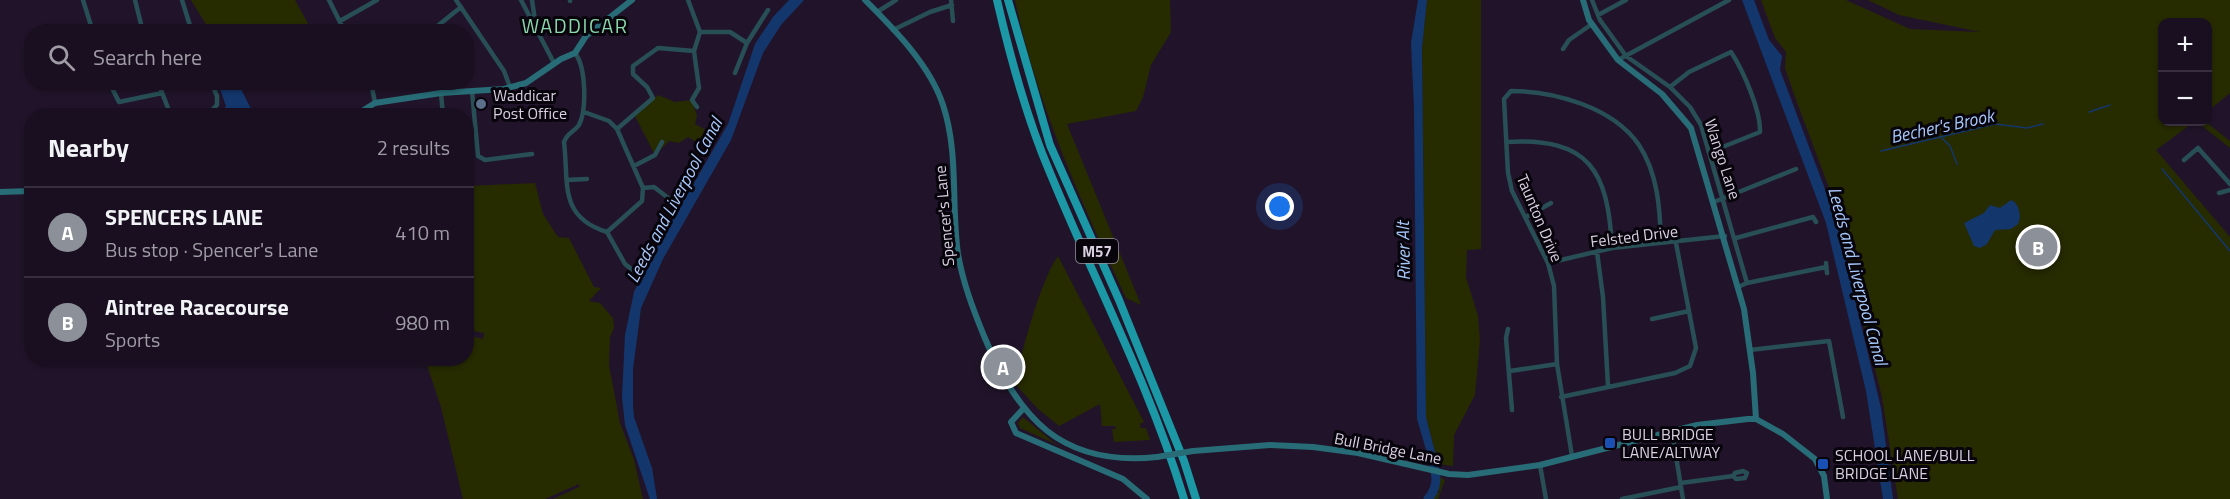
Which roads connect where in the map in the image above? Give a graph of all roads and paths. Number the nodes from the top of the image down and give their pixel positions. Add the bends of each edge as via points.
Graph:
1 (83, 0) edge
2 (135, 0) edge
3 (182, 0) edge
4 (329, 0) edge
5 (377, 0) edge
6 (456, 0) edge
7 (521, 0) edge
8 (532, 0) edge
9 (632, 0) edge
10 (865, 0) edge
11 (896, 0) edge
12 (997, 0) edge
13 (1008, 0) edge
14 (1582, 0) edge
15 (1592, 0) edge
16 (1626, 0) edge
17 (1729, 0) edge
18 (691, 1) edge
19 (951, 3) edge
20 (1732, 7) dead end
21 (461, 8) junction
22 (768, 10) dead end
23 (877, 12) junction
24 (1598, 15) junction
25 (340, 21) junction
26 (953, 21) dead end
27 (90, 24) edge
28 (141, 24) edge
29 (190, 24) edge
30 (341, 24) edge
31 (440, 24) edge
32 (472, 24) edge
33 (1592, 24) junction
34 (474, 27) edge
35 (536, 30) junction
36 (893, 30) junction
37 (700, 32) junction
38 (747, 43) junction
39 (1563, 49) dead end
40 (694, 51) junction
41 (575, 53) junction
42 (1626, 56) junction
43 (1618, 60) junction
44 (554, 63) junction
45 (731, 65) dead end
46 (510, 87) junction
47 (1670, 87) junction
48 (113, 90) edge
49 (161, 90) edge
50 (214, 90) edge
51 (373, 90) edge
52 (472, 91) junction
53 (162, 93) junction
54 (441, 93) junction
55 (375, 103) junction
56 (697, 107) dead end
57 (168, 108) edge
58 (214, 108) edge
59 (367, 108) edge
60 (442, 108) edge
61 (474, 108) edge
62 (584, 112) junction
63 (474, 113) edge
64 (617, 129) junction
65 (662, 142) dead end
66 (1506, 142) junction
67 (1710, 152) junction
68 (532, 154) dead end
69 (2184, 160) dead end
70 (634, 166) junction
71 (1796, 169) dead end
72 (587, 179) dead end
73 (567, 180) junction
74 (2229, 180) edge
75 (644, 188) junction
76 (2230, 190) edge
77 (24, 191) edge
78 (0, 192) edge
79 (2219, 193) dead end
80 (559, 195) dead end
81 (567, 195) junction
82 (1722, 200) junction
83 (1713, 202) junction
84 (1551, 203) dead end
85 (676, 204) dead end
86 (1526, 217) junction
87 (1816, 222) dead end
88 (607, 232) junction
89 (1725, 236) junction
90 (1736, 238) junction
91 (1661, 242) junction
92 (1676, 243) junction
93 (1611, 248) junction
94 (1597, 252) junction
95 (1548, 263) junction
96 (1826, 268) dead end
97 (635, 272) dead end
98 (1747, 283) junction
99 (1738, 287) junction
100 (1689, 311) junction
101 (1652, 319) dead end
102 (1508, 329) dead end
103 (1750, 351) junction
104 (1557, 364) junction
105 (1510, 371) junction
106 (1608, 386) junction
107 (1561, 397) junction
108 (1023, 409) junction
109 (1512, 410) dead end
110 (1843, 417) dead end
111 (1756, 419) junction
112 (1672, 432) junction
113 (1572, 456) junction
114 (1540, 465) junction
115 (1733, 476) dead end
116 (1681, 485) junction
117 (1147, 499) edge
118 (1184, 499) edge
119 (1196, 499) edge
120 (1546, 499) edge
121 (1622, 499) edge
122 (1683, 499) edge
123 (1827, 499) edge

1 - 27 street
2 - 28 street
3 - 29 street
4 - 25 street
5 - 25 street
6 - 21 street
7 - 35 street
8 - 35 street
9 - 41 street via 586,36
10 - 23 street, Spencer's Lane
11 - 23 street
12 - 118 highway, M57 via 1022,96 1042,153 1112,311
13 - 119 highway, M57 via 1050,145 1119,300
14 - 33 street, Wango Lane
15 - 24 street, Wango Lane
16 - 24 street
17 - 20 street
17 - 42 street
18 - 37 street
19 - 26 street
19 - 36 street
21 - 31 street
21 - 32 street
22 - 38 street
23 - 36 street, Spencer's Lane
24 - 42 street, Wango Lane
25 - 30 street
33 - 39 street
33 - 43 street, Wango Lane
34 - 46 street via 504,71
35 - 44 street
36 - 108 street, Spencer's Lane via 926,71 943,104 949,129 963,278 999,372
37 - 38 street via 730,32
37 - 40 street
38 - 45 street via 736,70
40 - 56 street via 699,88 690,100
40 - 64 street via 658,48 633,66 633,74 653,98
41 - 44 street
41 - 62 street via 583,66
42 - 43 street
42 - 47 street, Wango Lane
43 - 83 street, Wango Lane via 1662,94 1691,128
44 - 46 street via 534,78
46 - 52 street
47 - 67 street, Wango Lane via 1695,116
47 - 67 street via 1689,72 1731,52 1738,63 1761,121 1760,132
48 - 53 street via 119,102
49 - 53 street
50 - 58 street
51 - 55 street
52 - 54 street
52 - 61 street
53 - 57 street
54 - 55 street
54 - 60 street
55 - 59 street
62 - 64 street via 609,121
62 - 73 street via 564,142
63 - 68 street via 478,156 485,160
64 - 70 street
65 - 70 street via 655,155
66 - 86 street, Taunton Drive via 1512,191
66 - 91 street, Taunton Drive via 1504,99 1511,91 1528,91 1580,104 1624,128 1639,145 1652,172
66 - 93 street via 1557,144 1590,165 1602,182 1609,206
67 - 82 street, Wango Lane
69 - 74 street via 2198,148
70 - 75 street
71 - 82 street
72 - 73 street
73 - 81 street
75 - 85 street via 654,187
75 - 88 street via 642,201
76 - 79 street
77 - 78 street
80 - 81 street
81 - 88 street via 576,211
82 - 83 street
82 - 90 street, Wango Lane
83 - 89 street, Wango Lane
84 - 86 street
86 - 95 street, Taunton Drive
87 - 90 street via 1813,217
88 - 97 street via 625,264
89 - 92 street, Felsted Drive
89 - 99 street, Wango Lane
90 - 98 street, Wango Lane
91 - 92 street, Felsted Drive
91 - 93 street, Felsted Drive
92 - 100 street
93 - 94 street, Felsted Drive
94 - 95 street, Felsted Drive
94 - 106 street
95 - 104 street, Taunton Drive via 1554,286
96 - 98 street
98 - 99 street
99 - 103 street, Wango Lane
100 - 101 street
100 - 106 street via 1696,348 1690,366 1675,373
102 - 105 street
103 - 110 street via 1829,341
103 - 111 street, Wango Lane
104 - 105 street
104 - 107 street, Taunton Drive
105 - 109 street
106 - 107 street
107 - 113 street, Taunton Drive
108 - 114 street, Bull Bridge Lane, bridge via 1052,434 1080,448 1116,458 1270,445 1358,453 1468,475
108 - 117 street via 1011,422 1016,433 1123,479
111 - 112 street, Bull Bridge Lane
111 - 123 street via 1815,459 1824,476
112 - 113 street, Bull Bridge Lane
112 - 116 street
113 - 114 street, Bull Bridge Lane
114 - 120 street
115 - 116 street
116 - 121 street
116 - 122 street

